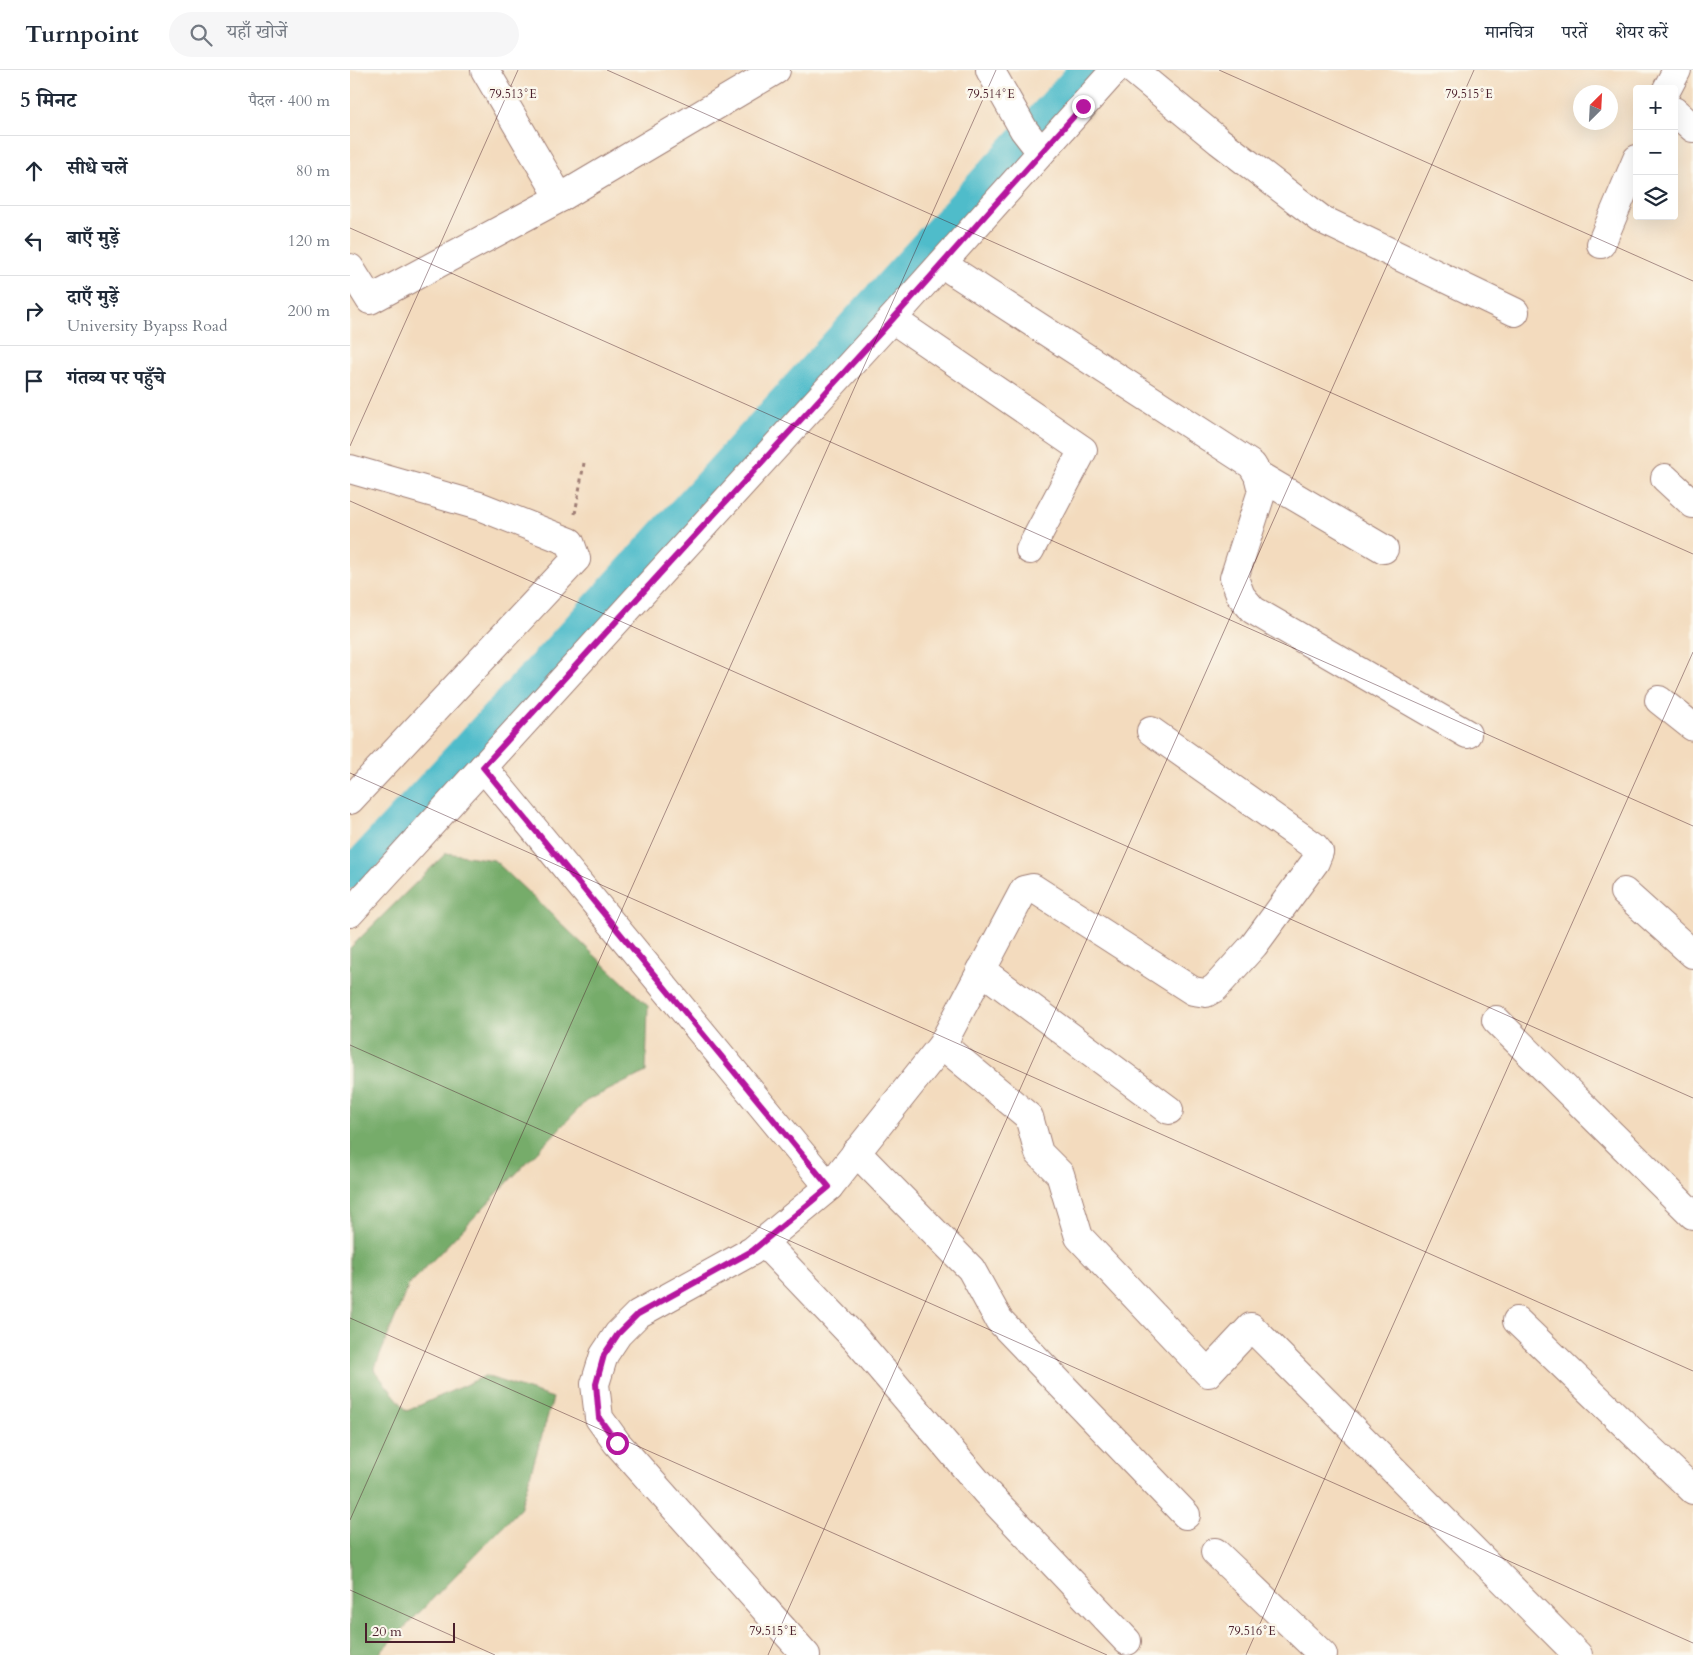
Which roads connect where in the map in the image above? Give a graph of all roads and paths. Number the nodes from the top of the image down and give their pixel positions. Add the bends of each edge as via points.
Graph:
1 (485, 70) edge
2 (776, 70) edge
3 (990, 70) edge
4 (1115, 70) edge
5 (1133, 70) edge
6 (1678, 70) edge
7 (745, 77) edge
8 (1669, 85) edge
9 (1678, 115) edge
10 (1693, 128) edge
11 (1033, 142) junction
12 (1633, 168) edge
13 (560, 198) junction
14 (1601, 244) dead end
15 (942, 264) junction
16 (350, 268) edge
17 (1515, 312) dead end
18 (892, 320) junction
19 (584, 463) dead end
20 (350, 469) edge
21 (1258, 475) junction
22 (1665, 478) dead end
23 (1693, 504) edge
24 (570, 542) junction
25 (1384, 549) dead end
26 (1030, 550) dead end
27 (1659, 700) dead end
28 (1693, 727) edge
29 (1152, 731) dead end
30 (1467, 734) dead end
31 (483, 767) junction
32 (350, 800) edge
33 (1624, 892) dead end
34 (350, 913) edge
35 (1693, 954) edge
36 (981, 970) junction
37 (1496, 1020) dead end
38 (942, 1044) junction
39 (1169, 1110) dead end
40 (856, 1152) junction
41 (829, 1187) junction
42 (1693, 1214) edge
43 (763, 1242) junction
44 (1516, 1321) dead end
45 (1693, 1490) edge
46 (1186, 1515) dead end
47 (1215, 1552) dead end
48 (1127, 1640) dead end
49 (806, 1655) edge
50 (1323, 1655) edge
51 (1578, 1655) edge

1 - 13 street
2 - 7 street
3 - 11 street
4 - 11 street
5 - 17 street via 1321,220
6 - 8 street
7 - 13 street
9 - 10 street
11 - 15 street
12 - 14 street
13 - 16 street via 370,300
15 - 18 street
15 - 21 street via 1252,465
18 - 26 street via 1083,450
18 - 31 street
19 - 24 path
20 - 24 street via 479,506
21 - 25 street
21 - 30 street via 1262,491 1234,578 1241,596 1253,610
22 - 23 street
24 - 32 street via 576,559
27 - 28 street
29 - 36 street via 1314,846 1319,852 1315,862 1254,946 1215,988 1206,993 1193,991 1033,888 1024,890
31 - 34 street
31 - 41 street
33 - 35 street
36 - 38 street
36 - 39 street
37 - 42 street
38 - 40 street
38 - 51 street via 1029,1117 1039,1154 1060,1174 1078,1237 1208,1372 1251,1327
40 - 41 street
40 - 46 street via 970,1269 1000,1320
41 - 43 street
43 - 48 street via 854,1337 986,1492
43 - 49 street via 638,1314 618,1334 604,1355 596,1384 597,1401 599,1418 617,1443
44 - 45 street
47 - 50 street

